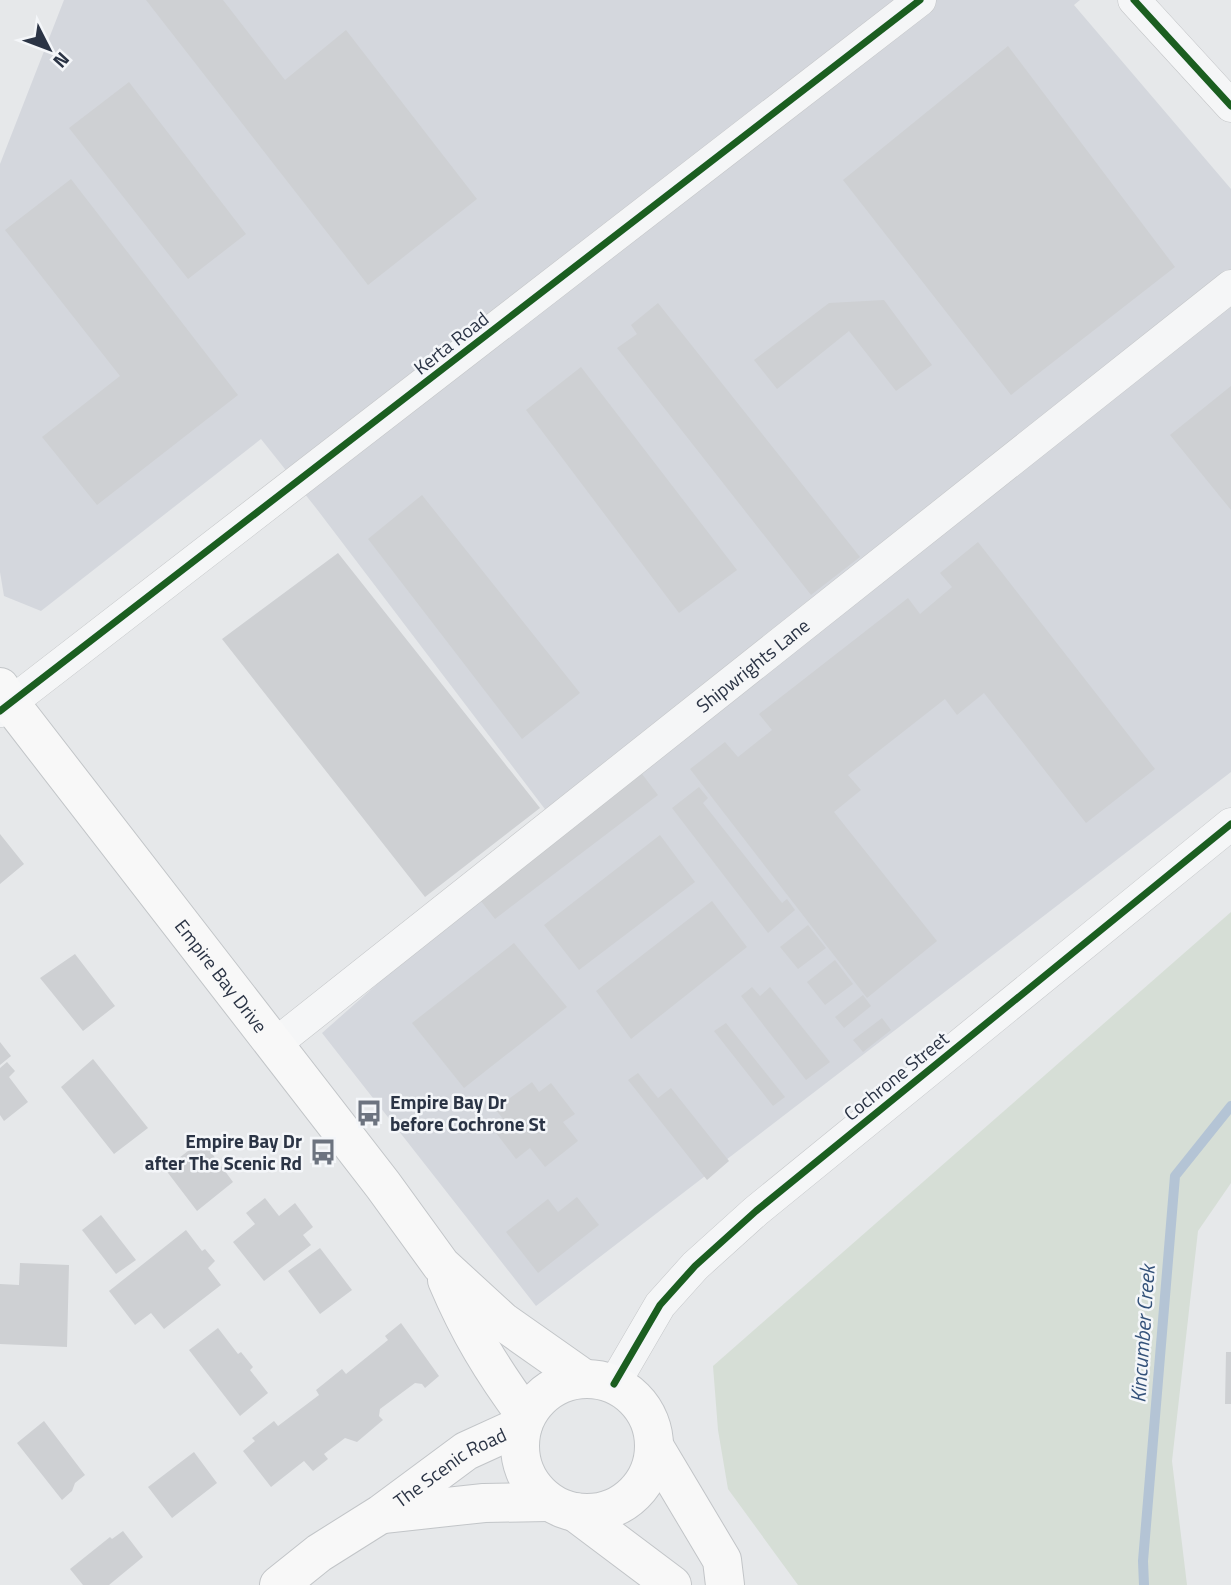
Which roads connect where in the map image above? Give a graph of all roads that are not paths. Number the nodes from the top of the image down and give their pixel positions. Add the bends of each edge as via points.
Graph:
1 (920, 0) edge
2 (1134, 0) edge
3 (1231, 106) edge
4 (1231, 286) edge
5 (3, 700) edge
6 (1231, 824) edge
7 (274, 1045) junction
8 (440, 1265) junction
9 (598, 1381) junction
10 (525, 1420) junction
11 (654, 1446) junction
12 (561, 1507) junction
13 (381, 1514) junction
14 (279, 1585) edge
15 (672, 1585) edge
16 (725, 1585) edge

1 - 5 street, Kerta Road
2 - 3 street
4 - 7 street, Shipwrights Lane
5 - 7 main road, Empire Bay Drive
6 - 9 street, Cochrone Street via 756,1210 695,1266
7 - 8 main road, Empire Bay Drive
8 - 9 main road, Empire Bay Drive via 502,1321
8 - 10 main road, Empire Bay Drive via 492,1371
9 - 10 main road via 565,1382 549,1390
9 - 11 main road via 630,1394 643,1408
10 - 12 main road via 520,1446 523,1467 533,1486
10 - 13 main road, The Scenic Road via 468,1450
11 - 12 main road via 643,1483 630,1497 594,1513
11 - 16 main road via 722,1560
12 - 13 main road, The Scenic Road via 484,1503
12 - 15 main road
13 - 14 main road, The Scenic Road

